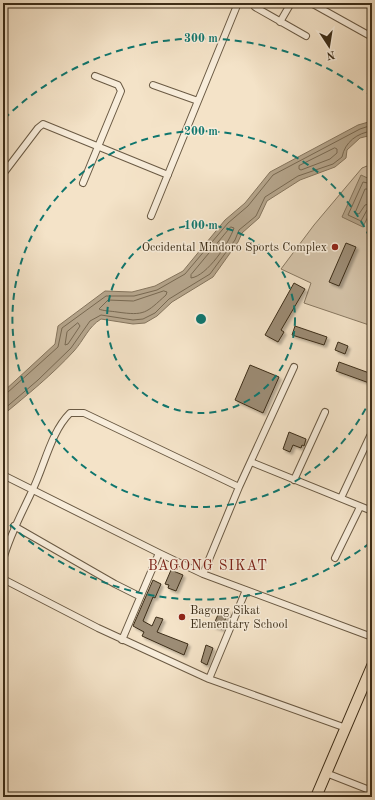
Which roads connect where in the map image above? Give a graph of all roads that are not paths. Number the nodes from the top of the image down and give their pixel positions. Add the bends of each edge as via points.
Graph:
1 (238, 3) edge
2 (291, 3) edge
3 (311, 3) edge
4 (254, 7) dead end
5 (280, 22) junction
6 (372, 30) edge
7 (365, 33) junction
8 (306, 36) dead end
9 (372, 37) edge
10 (95, 76) dead end
11 (152, 85) dead end
12 (198, 101) junction
13 (99, 146) junction
14 (3, 174) edge
15 (168, 175) junction
16 (83, 182) dead end
17 (151, 216) dead end
18 (294, 367) dead end
19 (325, 412) dead end
20 (370, 436) dead end
21 (251, 462) junction
22 (3, 475) edge
23 (294, 480) junction
24 (239, 487) junction
25 (33, 489) junction
26 (341, 498) junction
27 (360, 507) junction
28 (372, 511) edge
29 (14, 526) junction
30 (3, 534) edge
31 (10, 537) junction
32 (159, 553) junction
33 (335, 558) dead end
34 (3, 560) edge
35 (203, 574) junction
36 (3, 579) edge
37 (246, 590) junction
38 (139, 596) junction
39 (372, 638) edge
40 (122, 640) junction
41 (372, 666) edge
42 (209, 679) junction
43 (346, 728) junction
44 (326, 773) junction
45 (371, 791) edge
46 (316, 797) edge
47 (368, 797) edge

1 - 12 street
2 - 5 street
3 - 7 street
4 - 5 street
5 - 8 street
6 - 7 street
7 - 9 street
10 - 13 street via 118,85 121,91
11 - 12 street
12 - 15 street
13 - 14 street via 43,124
13 - 15 street
13 - 16 street
15 - 17 street
18 - 21 street
19 - 23 street
20 - 26 street
21 - 23 street
21 - 24 street
22 - 25 street
23 - 26 street
24 - 25 street via 84,413 70,412 61,421
24 - 35 street
25 - 29 street
25 - 32 street
26 - 27 street
27 - 28 street
27 - 33 street
29 - 31 street
29 - 38 street
30 - 31 street
31 - 34 street
32 - 35 street
32 - 38 street
35 - 37 street
36 - 40 street
37 - 39 street
37 - 42 street
38 - 40 street
40 - 42 street
41 - 43 main road
42 - 43 street
43 - 44 main road
44 - 45 street
44 - 46 main road
45 - 47 street

